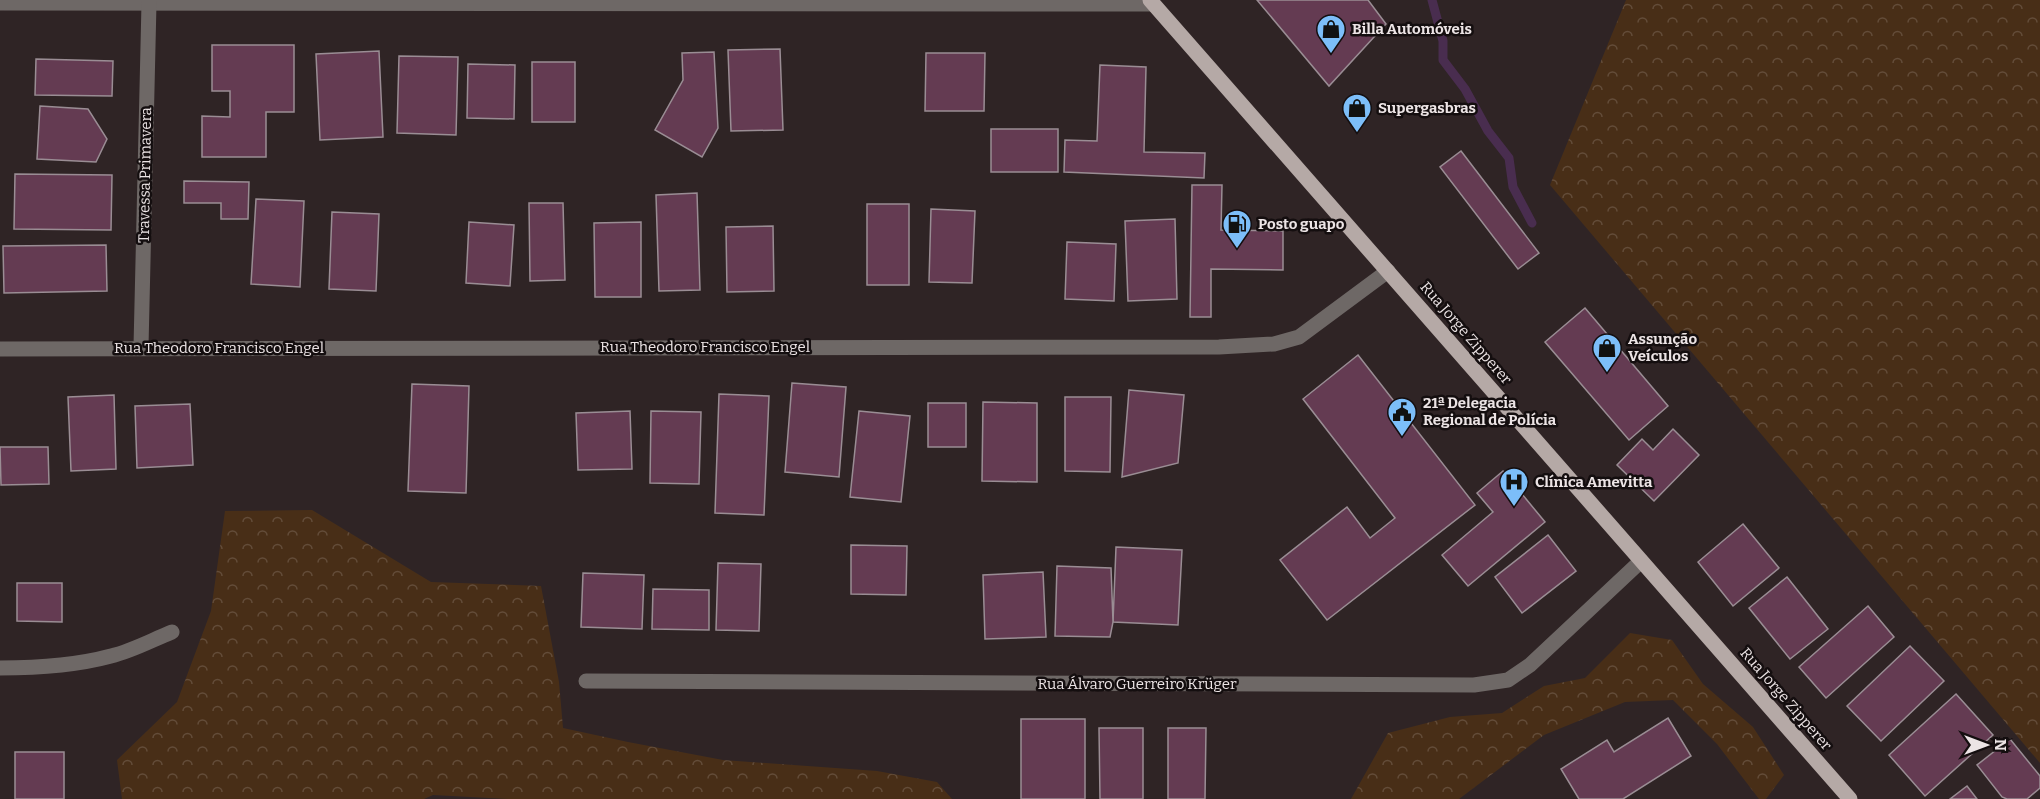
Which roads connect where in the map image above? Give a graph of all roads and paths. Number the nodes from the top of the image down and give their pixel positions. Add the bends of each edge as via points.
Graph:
1 (1151, 2) edge
2 (0, 3) edge
3 (149, 3) junction
4 (1388, 270) junction
5 (141, 347) junction
6 (0, 349) edge
7 (1641, 561) junction
8 (172, 632) dead end
9 (0, 668) edge
10 (586, 681) dead end
11 (1850, 799) edge

1 - 3 street
1 - 4 main road, Rua Jorge Zipperer
2 - 3 street
3 - 5 street, Travessa Primavera
4 - 5 street, Rua Theodoro Francisco Engel via 1299,337 1274,344
4 - 7 main road, Rua Jorge Zipperer
5 - 6 street, Rua Theodoro Francisco Engel
7 - 10 street, Rua Álvaro Guerreiro Krüger via 1530,664 1508,680 1474,685
7 - 11 main road, Rua Jorge Zipperer
8 - 9 street via 114,656 76,664

